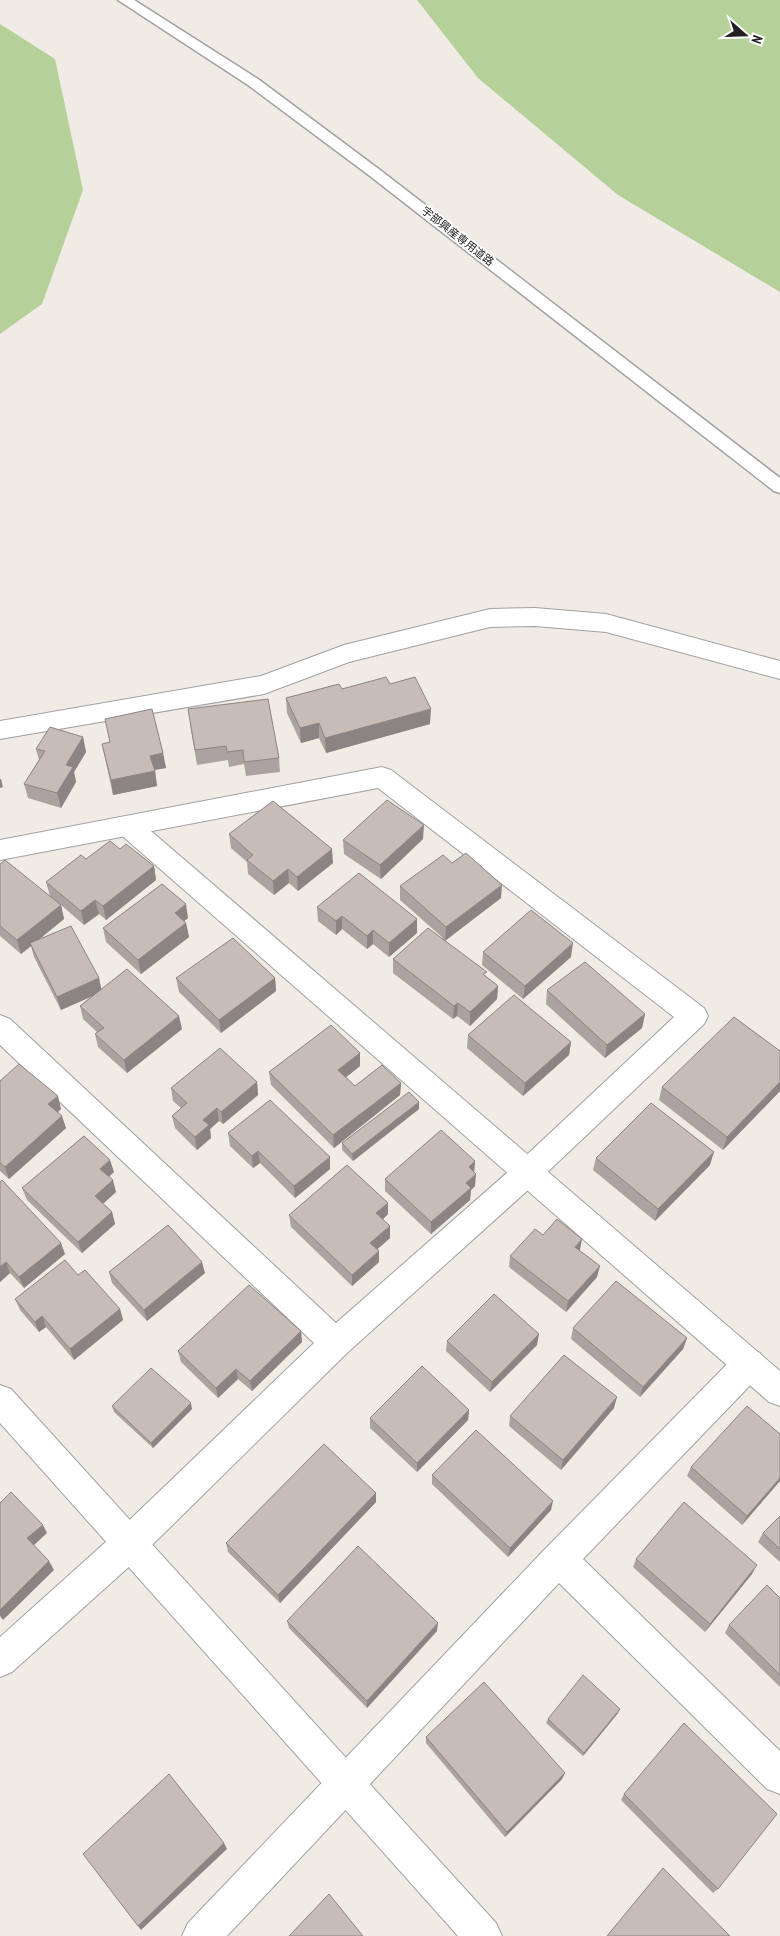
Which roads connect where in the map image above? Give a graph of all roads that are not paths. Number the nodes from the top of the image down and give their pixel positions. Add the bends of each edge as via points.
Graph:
1 (125, 0) edge
2 (780, 487) edge
3 (780, 670) edge
4 (0, 730) edge
5 (128, 826) junction
6 (0, 850) edge
7 (0, 1027) edge
8 (527, 1173) junction
9 (336, 1343) junction
10 (749, 1364) junction
11 (780, 1391) edge
12 (0, 1400) edge
13 (130, 1543) junction
14 (559, 1559) junction
15 (0, 1660) edge
16 (780, 1776) edge
17 (347, 1785) junction
18 (201, 1936) edge
19 (483, 1936) edge

1 - 2 lane, 宇部興産専用道路 via 253,82 375,172
3 - 4 street via 606,623 535,616 490,618 344,654 264,685
5 - 6 street
5 - 8 street
5 - 8 street via 382,778 694,1016
7 - 9 street
8 - 9 street
8 - 10 street
9 - 13 street
10 - 11 street
10 - 14 street
12 - 13 street
13 - 15 street
13 - 17 street
14 - 16 street
14 - 17 street
17 - 18 street
17 - 19 street

